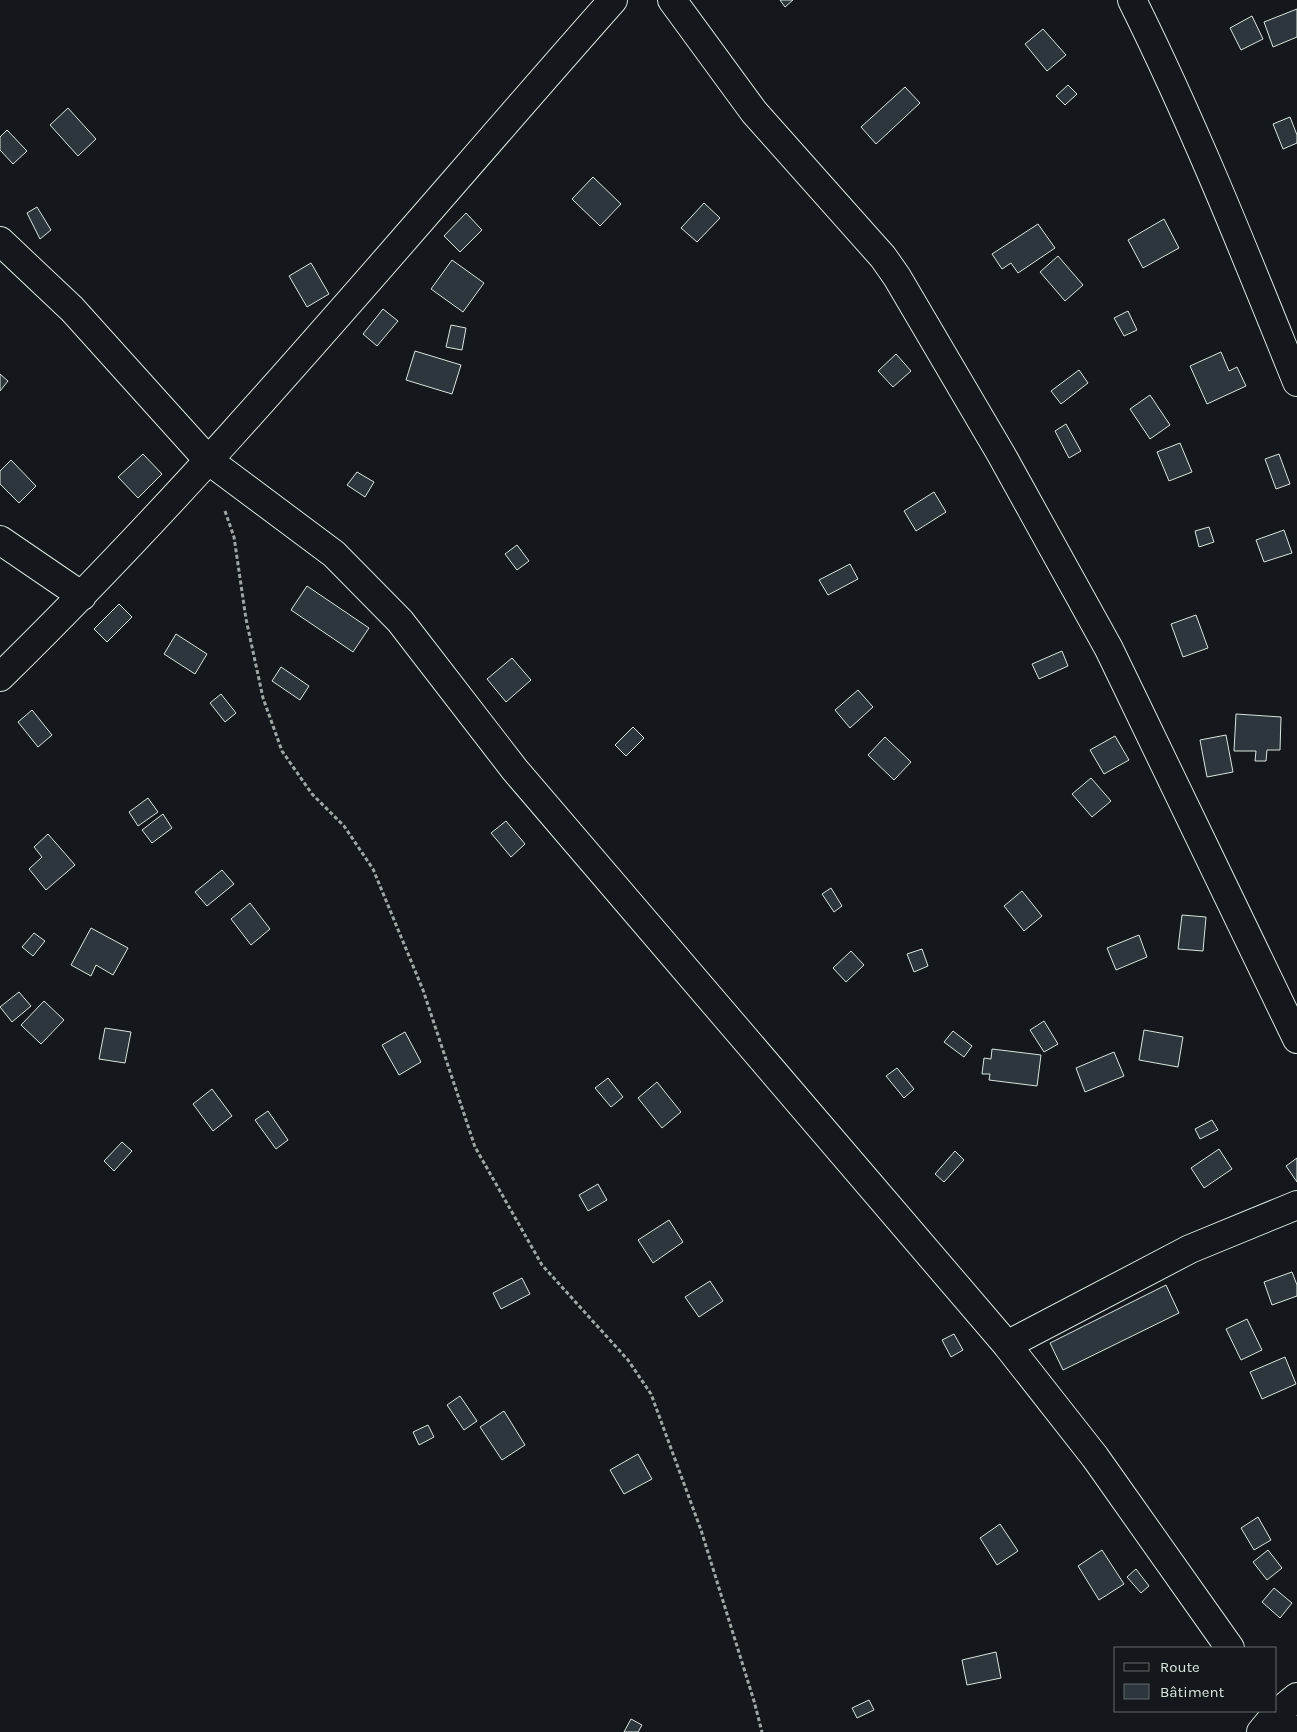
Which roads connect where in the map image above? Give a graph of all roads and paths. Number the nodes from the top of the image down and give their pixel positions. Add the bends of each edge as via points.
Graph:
1 (613, 0) edge
2 (672, 0) edge
3 (1132, 0) edge
4 (0, 241) edge
5 (1290, 349) edge
6 (1297, 382) edge
7 (208, 460) junction
8 (222, 503) dead end
9 (0, 540) edge
10 (82, 596) junction
11 (0, 677) edge
12 (1297, 1039) edge
13 (1297, 1205) edge
14 (1006, 1345) junction
15 (1229, 1647) edge
16 (762, 1732) edge

1 - 7 street via 462,169 267,397
2 - 12 street via 754,112 883,258 896,277 1002,454 1109,649
3 - 5 street via 1170,76
4 - 7 street via 72,308
5 - 6 street
7 - 10 street
7 - 14 street via 334,554 400,622 515,770
8 - 16 path via 234,537 246,619 263,698 282,751 312,794 344,826 373,869 423,990 475,1147 542,1265 628,1360 651,1394 701,1530
9 - 10 street
10 - 11 street
13 - 14 street via 1190,1249
14 - 15 street via 1095,1457

